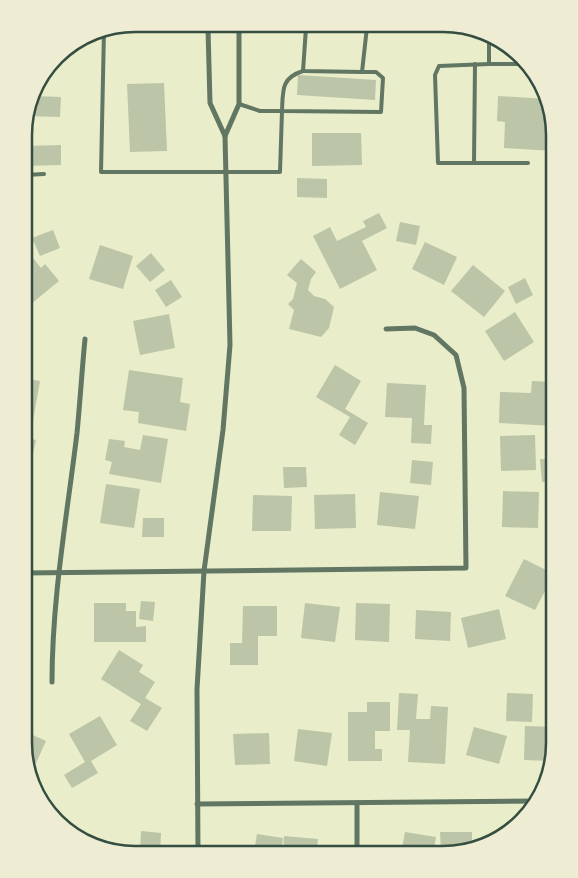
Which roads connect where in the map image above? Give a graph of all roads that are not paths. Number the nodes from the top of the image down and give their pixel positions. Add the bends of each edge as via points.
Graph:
1 (306, 32) edge
2 (366, 32) edge
3 (208, 33) edge
4 (239, 33) edge
5 (104, 37) edge
6 (489, 44) edge
7 (475, 64) junction
8 (489, 64) junction
9 (516, 64) edge
10 (303, 71) junction
11 (362, 72) junction
12 (239, 104) junction
13 (282, 111) junction
14 (225, 136) junction
15 (474, 163) junction
16 (528, 163) dead end
17 (226, 173) junction
18 (44, 174) dead end
19 (32, 175) edge
20 (386, 328) dead end
21 (85, 338) dead end
22 (204, 571) junction
23 (32, 573) edge
24 (58, 573) junction
25 (52, 682) dead end
26 (527, 801) edge
27 (357, 803) junction
28 (197, 804) junction
29 (198, 846) edge
30 (357, 846) edge

1 - 10 lane
2 - 11 lane
3 - 14 street via 210,103
4 - 12 street
5 - 17 lane via 101,172
6 - 8 lane
7 - 8 lane
7 - 15 lane
7 - 15 lane via 439,66 435,74 438,163
8 - 9 lane
10 - 11 lane
10 - 13 lane via 292,74 285,82
11 - 13 lane via 376,72 383,78 381,112
12 - 13 lane via 260,111
12 - 14 street
13 - 17 lane via 280,172
14 - 17 street
15 - 16 lane
17 - 22 street via 230,345 223,430
18 - 19 lane
20 - 22 street via 415,328 434,335 456,355 464,388 466,568
21 - 24 street via 77,432
22 - 24 street
22 - 28 street via 197,689
23 - 24 street
24 - 25 street
26 - 27 street
27 - 28 street
27 - 30 street
28 - 29 street

